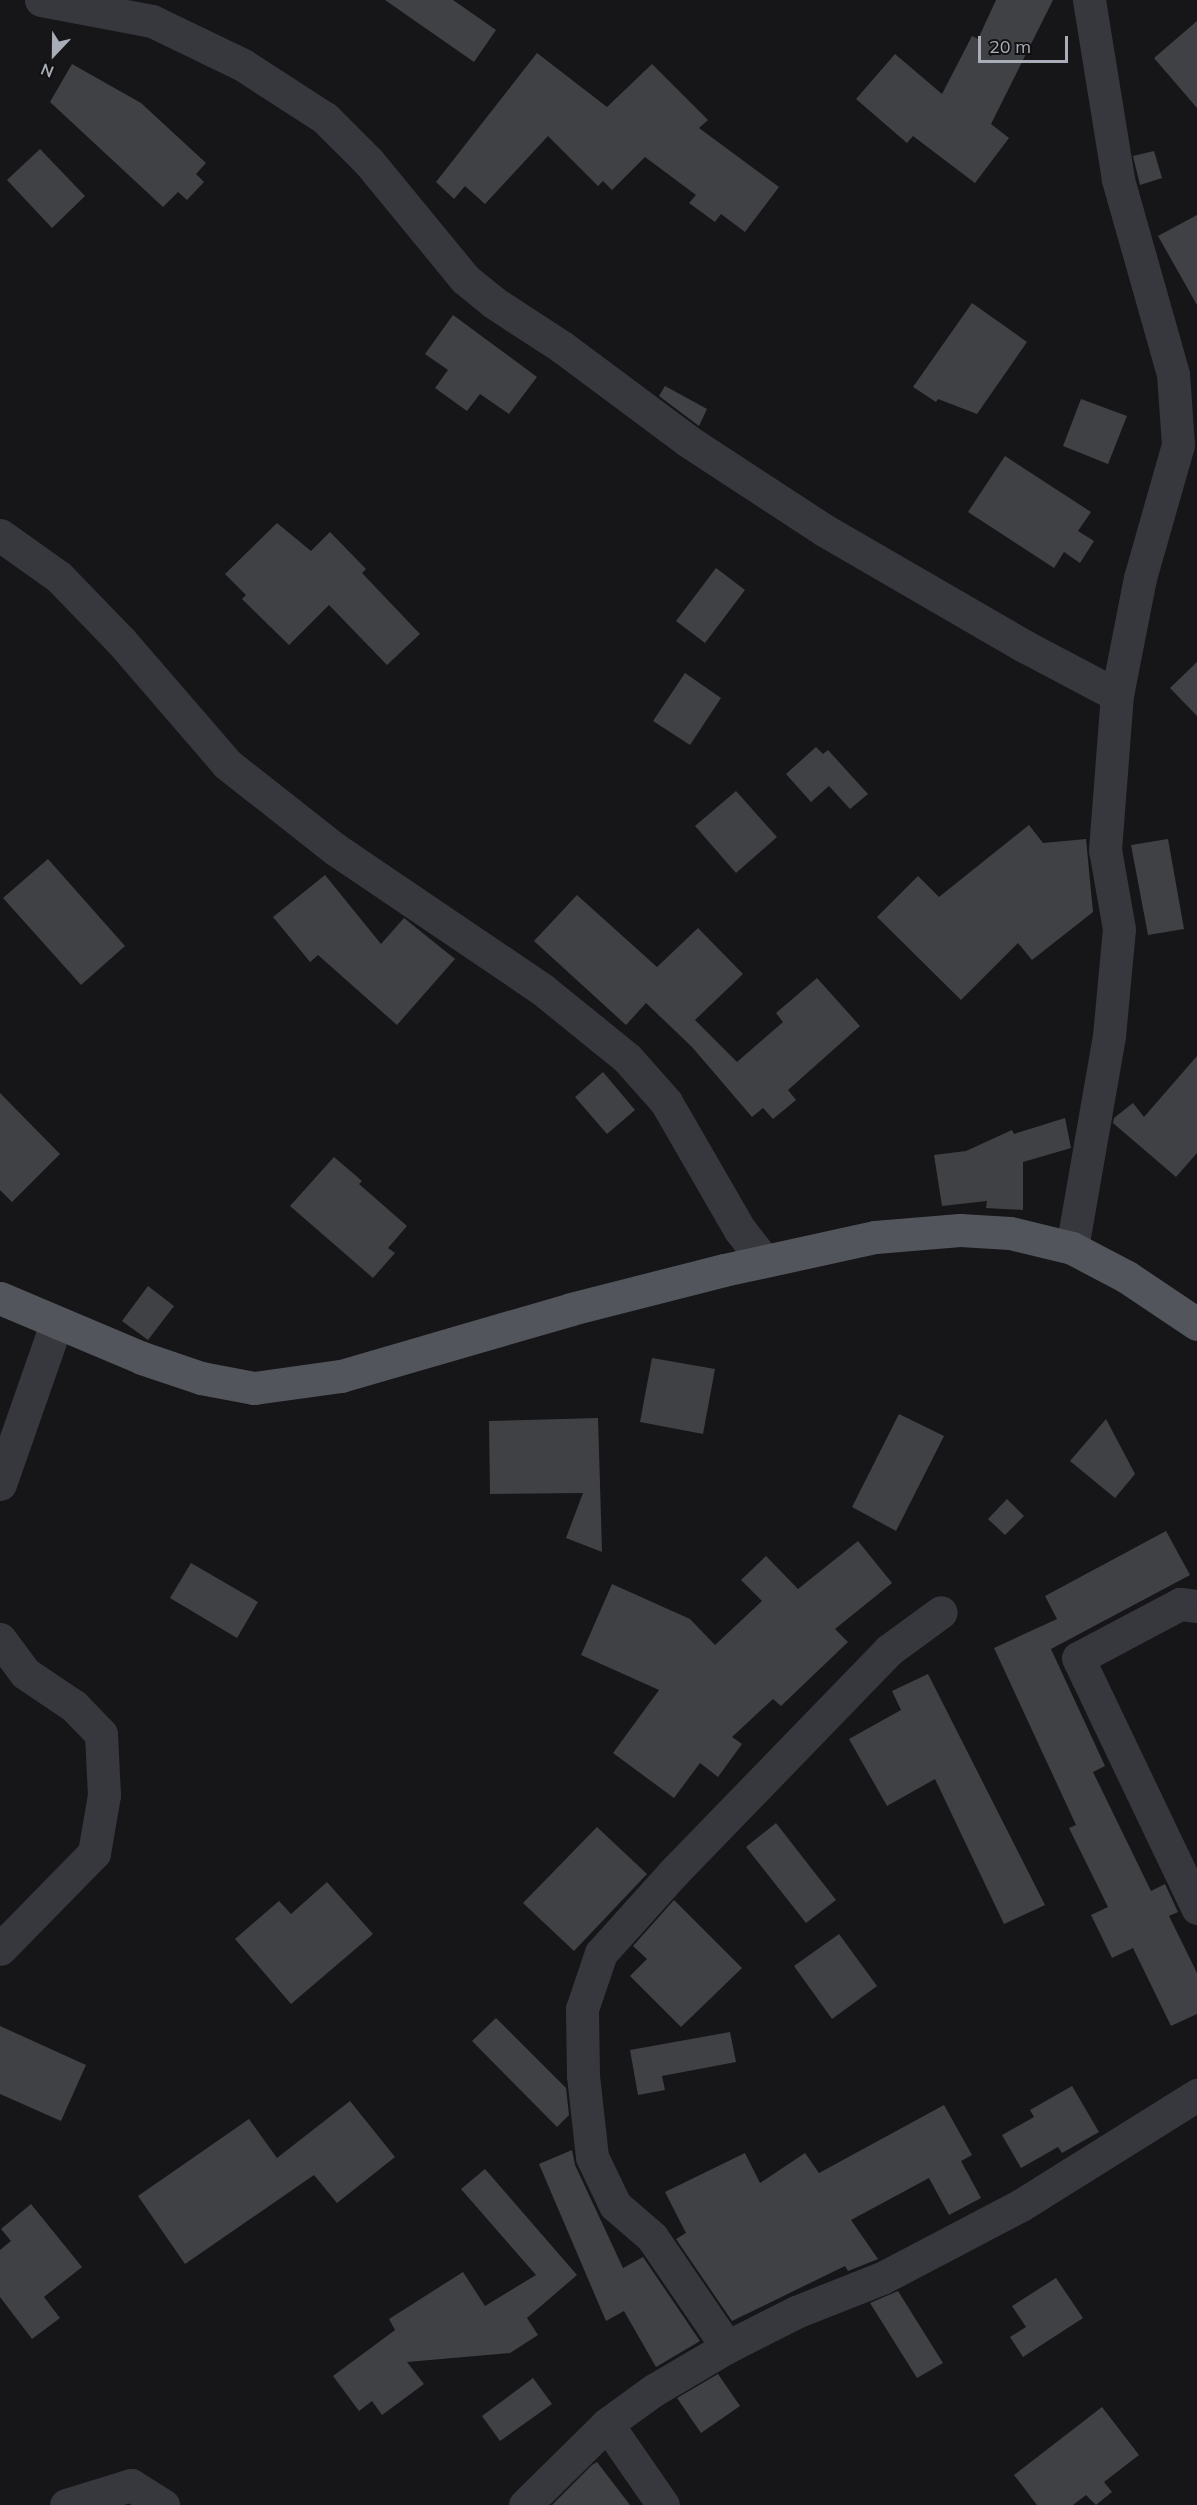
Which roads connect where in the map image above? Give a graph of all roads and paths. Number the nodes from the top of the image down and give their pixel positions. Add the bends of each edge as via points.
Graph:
1 (40, 0) edge
2 (1089, 0) edge
3 (0, 535) edge
4 (1118, 695) junction
5 (1072, 1248) junction
6 (764, 1261) junction
7 (0, 1298) edge
8 (56, 1324) junction
9 (1197, 1324) edge
10 (0, 1484) edge
11 (1197, 1606) edge
12 (941, 1612) dead end
13 (0, 1639) edge
14 (1197, 1908) edge
15 (0, 1949) edge
16 (1197, 2095) edge
17 (727, 2348) junction
18 (607, 2424) junction
19 (66, 2505) edge
20 (163, 2505) edge
21 (525, 2505) edge
22 (663, 2505) edge

1 - 4 street via 152,21 253,71 325,118 369,162 465,279 493,302 562,347 688,441 824,530
2 - 4 street via 1118,179 1173,374 1178,419 1178,445 1140,578
3 - 6 street via 59,577 122,641 227,764 335,849 543,990 627,1058 666,1102 740,1230
4 - 5 street via 1105,850 1119,929 1109,1036
5 - 6 main road via 1010,1233 919,1232 875,1237
5 - 9 main road via 1127,1277
6 - 8 main road via 571,1309 341,1376 254,1388 201,1378
7 - 8 main road
8 - 10 street
11 - 14 street via 1180,1604 1078,1658
12 - 17 street via 889,1650 673,1873 601,1953 582,2009 592,2157 615,2205 652,2237
13 - 15 street via 25,1673 74,1706 101,1734 104,1795 94,1853
16 - 17 street via 1021,2205 882,2278 796,2312
17 - 18 street via 654,2390
18 - 21 street
18 - 22 street
19 - 20 street via 131,2485

